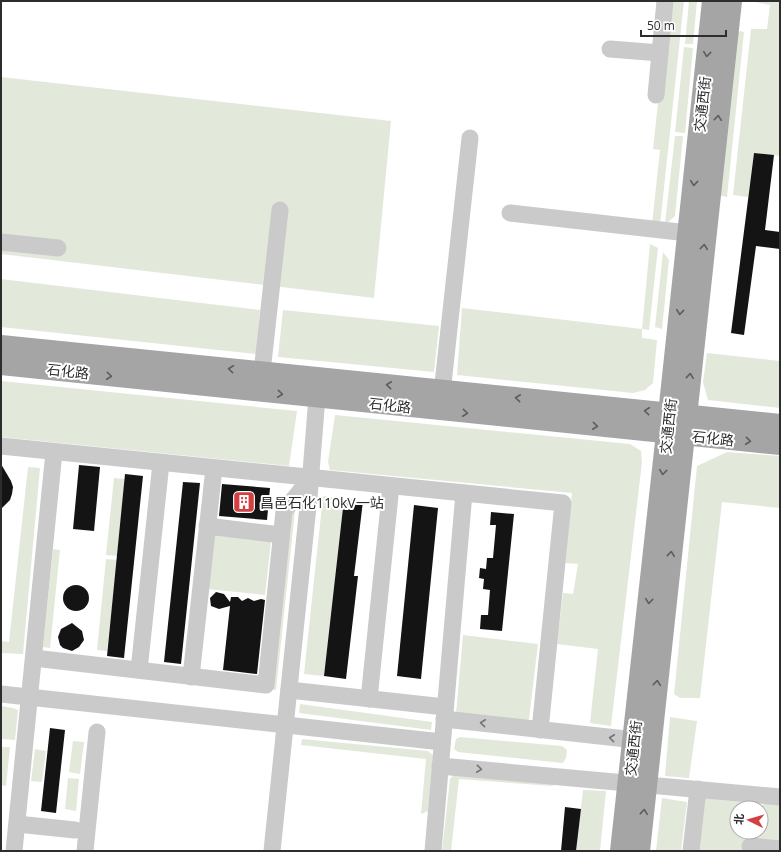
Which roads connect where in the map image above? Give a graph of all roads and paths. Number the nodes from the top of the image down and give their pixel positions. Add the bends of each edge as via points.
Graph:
1 (665, 1) edge
2 (713, 1) edge
3 (731, 1) edge
4 (610, 49) dead end
5 (660, 53) junction
6 (656, 95) dead end
7 (470, 138) dead end
8 (280, 210) dead end
9 (510, 213) dead end
10 (688, 233) junction
11 (1, 242) edge
12 (58, 248) dead end
13 (1, 346) edge
14 (1, 364) edge
15 (262, 372) junction
16 (317, 397) junction
17 (441, 400) junction
18 (677, 424) junction
19 (780, 424) edge
20 (780, 444) edge
21 (1, 446) edge
22 (54, 452) junction
23 (161, 463) junction
24 (214, 468) junction
25 (311, 478) junction
26 (391, 486) junction
27 (464, 493) junction
28 (207, 526) junction
29 (281, 535) junction
30 (34, 658) junction
31 (140, 670) junction
32 (191, 677) junction
33 (289, 690) junction
34 (1, 694) edge
35 (30, 697) junction
36 (369, 699) junction
37 (445, 713) junction
38 (285, 724) junction
39 (540, 730) junction
40 (97, 732) dead end
41 (642, 741) junction
42 (442, 742) junction
43 (440, 766) junction
44 (638, 784) junction
45 (698, 789) junction
46 (780, 798) edge
47 (746, 800) edge
48 (768, 800) edge
49 (17, 824) junction
50 (75, 830) dead end
51 (750, 843) edge
52 (780, 849) edge
53 (14, 851) edge
54 (85, 851) edge
55 (272, 851) edge
56 (433, 851) edge
57 (621, 851) edge
58 (639, 851) edge
59 (691, 851) edge

1 - 5 lane
2 -> 10 main road, 交通西街
18 -> 3 main road, 交通西街
4 - 5 lane
5 - 6 lane
7 - 17 lane
8 - 15 lane
9 - 10 lane
10 -> 18 main road, 交通西街
11 - 12 lane
15 -> 13 main road, 石化路
14 -> 16 main road, 石化路
17 -> 15 main road, 石化路
16 - 17 main road, 石化路
16 - 25 lane
17 - 18 main road, 石化路
18 - 19 main road, 石化路
18 -> 20 main road, 石化路
18 - 41 main road, 交通西街
21 - 22 lane
22 - 23 lane
22 - 30 lane
23 - 24 lane
23 - 31 lane
24 - 25 lane
24 - 28 lane
25 - 26 lane
25 - 29 lane via 284,510
25 - 33 lane
26 - 27 lane
26 - 36 lane
27 - 37 lane
27 - 39 lane via 563,503
28 - 29 lane
28 - 32 lane
29 - 32 lane via 266,685
30 - 31 lane
30 - 35 lane
31 - 32 lane
33 - 36 lane
33 - 38 lane
34 - 35 lane
35 - 38 lane
35 - 49 lane
36 - 37 lane
39 -> 37 lane
37 - 42 lane
38 - 42 lane
38 - 55 lane
41 -> 39 lane
40 - 54 lane
41 - 44 main road, 交通西街
42 - 43 lane
43 -> 44 lane
43 - 56 lane
44 - 45 lane
44 - 57 main road, 交通西街
58 -> 44 main road, 交通西街
45 - 47 lane
45 - 59 lane
46 - 48 lane
49 - 50 lane
49 - 53 lane
51 - 52 lane

